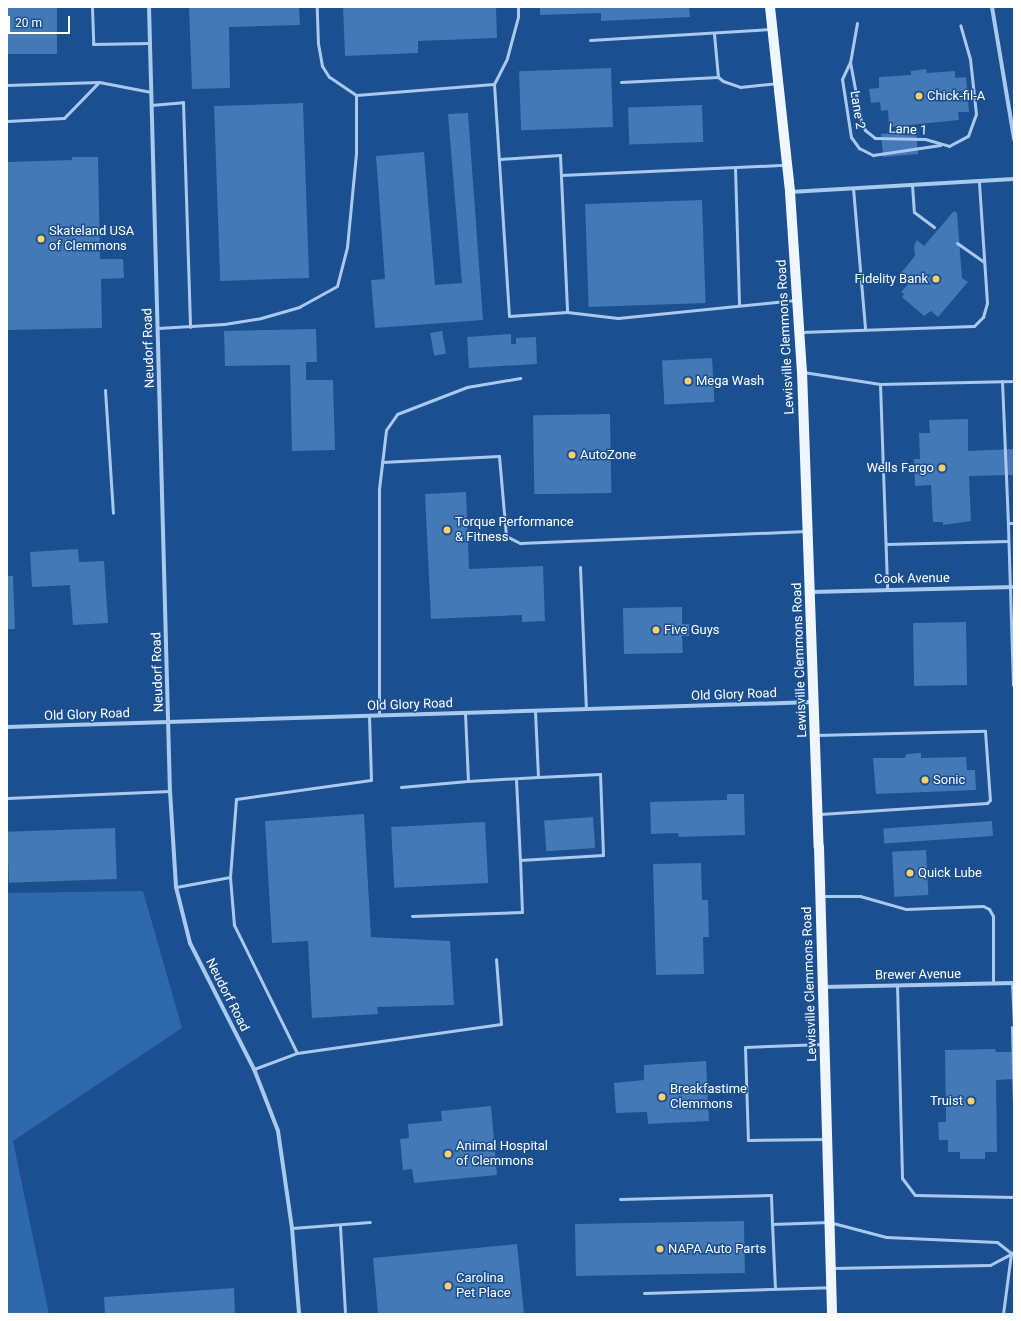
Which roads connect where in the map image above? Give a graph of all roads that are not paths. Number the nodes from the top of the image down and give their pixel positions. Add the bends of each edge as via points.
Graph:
1 (92, 7) edge
2 (149, 7) edge
3 (317, 7) edge
4 (518, 7) edge
5 (770, 7) edge
6 (992, 7) edge
7 (857, 23) dead end
8 (960, 25) dead end
9 (774, 28) junction
10 (714, 34) junction
11 (590, 40) dead end
12 (150, 43) junction
13 (850, 62) junction
14 (718, 77) junction
15 (99, 82) junction
16 (621, 82) dead end
17 (780, 82) junction
18 (494, 84) junction
19 (7, 85) edge
20 (151, 92) junction
21 (356, 95) junction
22 (151, 105) junction
23 (7, 121) edge
24 (1014, 139) edge
25 (941, 145) junction
26 (500, 159) junction
27 (787, 165) junction
28 (735, 168) junction
29 (561, 175) junction
30 (1014, 179) edge
31 (979, 181) junction
32 (912, 185) junction
33 (853, 188) junction
34 (790, 192) junction
35 (934, 227) dead end
36 (957, 243) dead end
37 (984, 262) junction
38 (798, 300) junction
39 (739, 305) junction
40 (567, 312) junction
41 (190, 327) junction
42 (158, 328) junction
43 (865, 328) junction
44 (799, 332) junction
45 (802, 371) junction
46 (520, 378) dead end
47 (1002, 381) junction
48 (1014, 381) edge
49 (880, 384) junction
50 (105, 390) dead end
51 (382, 462) junction
52 (114, 513) dead end
53 (1008, 523) junction
54 (1014, 523) edge
55 (808, 531) junction
56 (1008, 541) junction
57 (887, 544) junction
58 (580, 567) dead end
59 (1012, 587) edge
60 (887, 589) junction
61 (811, 592) junction
62 (1013, 685) dead end
63 (814, 702) junction
64 (586, 709) junction
65 (535, 711) junction
66 (465, 713) junction
67 (369, 716) junction
68 (379, 716) junction
69 (170, 722) junction
70 (7, 727) edge
71 (816, 735) junction
72 (538, 778) junction
73 (516, 779) junction
74 (468, 781) junction
75 (401, 787) dead end
76 (170, 791) junction
77 (7, 798) edge
78 (818, 814) junction
79 (520, 860) junction
80 (230, 877) junction
81 (176, 887) junction
82 (821, 896) junction
83 (412, 916) dead end
84 (496, 959) dead end
85 (993, 983) junction
86 (1013, 983) edge
87 (897, 985) junction
88 (823, 987) junction
89 (1013, 1027) edge
90 (825, 1044) junction
91 (297, 1053) junction
92 (254, 1069) junction
93 (1014, 1105) edge
94 (827, 1139) junction
95 (1014, 1197) edge
96 (620, 1199) dead end
97 (370, 1222) dead end
98 (829, 1222) junction
99 (772, 1224) junction
100 (340, 1226) junction
101 (292, 1228) junction
102 (1013, 1252) edge
103 (830, 1268) junction
104 (831, 1287) junction
105 (775, 1289) junction
106 (644, 1293) dead end
107 (299, 1314) edge
108 (345, 1314) edge
109 (832, 1314) edge
110 (1003, 1314) edge

1 - 12 lane via 94,44
2 - 12 street, Neudorf Road
3 - 21 lane via 318,44 322,66 329,77
4 - 18 lane via 518,17 507,58
5 - 9 main road, Lewisville Clemmons Road
6 - 24 street
7 - 13 lane, Lane 1
8 - 25 lane, Lane 1 via 970,59 976,114 968,136 960,142
9 - 10 lane
9 - 17 main road, Lewisville Clemmons Road
10 - 11 lane
10 - 14 lane
12 - 20 street, Neudorf Road
13 - 25 lane, Lane 1 via 865,130 875,138 925,139
13 - 25 lane, Lane 2 via 842,79 851,137 859,148 873,155
14 - 16 lane
14 - 17 lane via 740,87
15 - 19 lane
15 - 20 lane
15 - 23 lane via 64,118
17 - 27 main road, Lewisville Clemmons Road
18 - 21 lane
18 - 26 lane
20 - 22 street, Neudorf Road
21 - 41 lane via 358,119 347,247 337,286 299,307 261,318
22 - 41 lane via 183,102
22 - 42 street, Neudorf Road
26 - 29 lane via 560,155
26 - 40 lane via 509,316
27 - 28 lane
27 - 34 main road, Lewisville Clemmons Road
28 - 29 lane
28 - 39 lane
29 - 40 lane
30 - 31 street
31 - 32 street
31 - 37 lane
32 - 33 street
32 - 35 lane via 914,212
33 - 34 street
33 - 43 lane
34 - 38 main road, Lewisville Clemmons Road
36 - 37 lane
37 - 43 lane via 986,303 983,317 974,326
38 - 39 lane
38 - 44 main road, Lewisville Clemmons Road
39 - 40 lane via 618,318
41 - 42 lane
42 - 69 street, Neudorf Road
43 - 44 lane
44 - 45 main road, Lewisville Clemmons Road
45 - 49 lane
45 - 55 main road, Lewisville Clemmons Road
46 - 51 lane via 467,387 397,414 386,430
47 - 48 lane
47 - 49 lane
47 - 53 lane
49 - 57 lane
50 - 52 lane
51 - 55 lane via 499,456 506,536 520,543
51 - 68 lane via 379,489
53 - 54 lane
53 - 56 lane
55 - 61 main road, Lewisville Clemmons Road
56 - 57 lane
56 - 59 lane
57 - 60 lane
58 - 64 lane
59 - 60 street, Cook Avenue
59 - 62 lane
60 - 61 street, Cook Avenue
61 - 63 main road, Lewisville Clemmons Road
63 - 64 street, Old Glory Road
63 - 71 main road, Lewisville Clemmons Road
64 - 65 street, Old Glory Road
65 - 66 street, Old Glory Road
65 - 72 lane
66 - 68 street, Old Glory Road
66 - 74 lane
67 - 68 street, Old Glory Road
67 - 69 street, Old Glory Road
67 - 80 lane via 371,780 236,799
69 - 70 street, Old Glory Road
69 - 76 street, Neudorf Road
71 - 78 main road, Lewisville Clemmons Road
71 - 78 lane via 984,731 990,800 987,803
72 - 73 lane
72 - 79 lane via 600,774 603,855
73 - 74 lane
73 - 79 lane
74 - 75 lane
76 - 77 lane
76 - 81 street, Neudorf Road
78 - 82 main road, Lewisville Clemmons Road
79 - 83 lane via 522,912
80 - 81 lane
80 - 91 lane via 234,925
81 - 92 street, Neudorf Road via 190,943
82 - 85 lane via 860,896 906,909 983,906 989,909 993,916
82 - 88 main road, Lewisville Clemmons Road
84 - 91 lane via 501,1024
85 - 86 street, Brewer Avenue
85 - 87 street, Brewer Avenue
86 - 89 lane
87 - 88 street, Brewer Avenue
87 - 95 lane via 902,1178 915,1195
88 - 90 main road, Lewisville Clemmons Road
89 - 93 lane
90 - 94 main road, Lewisville Clemmons Road
90 - 94 lane via 745,1047 748,1140
91 - 92 lane
92 - 101 street, Neudorf Road via 278,1131
94 - 98 main road, Lewisville Clemmons Road
96 - 99 lane via 771,1195
97 - 100 lane
98 - 99 lane
98 - 102 lane via 886,1237 997,1242
98 - 103 main road, Lewisville Clemmons Road
99 - 105 lane
100 - 101 lane
100 - 108 lane
101 - 107 street, Neudorf Road
102 - 103 lane via 990,1265
102 - 110 lane
103 - 104 main road, Lewisville Clemmons Road
104 - 105 lane
104 - 109 main road, Lewisville Clemmons Road
105 - 106 lane

